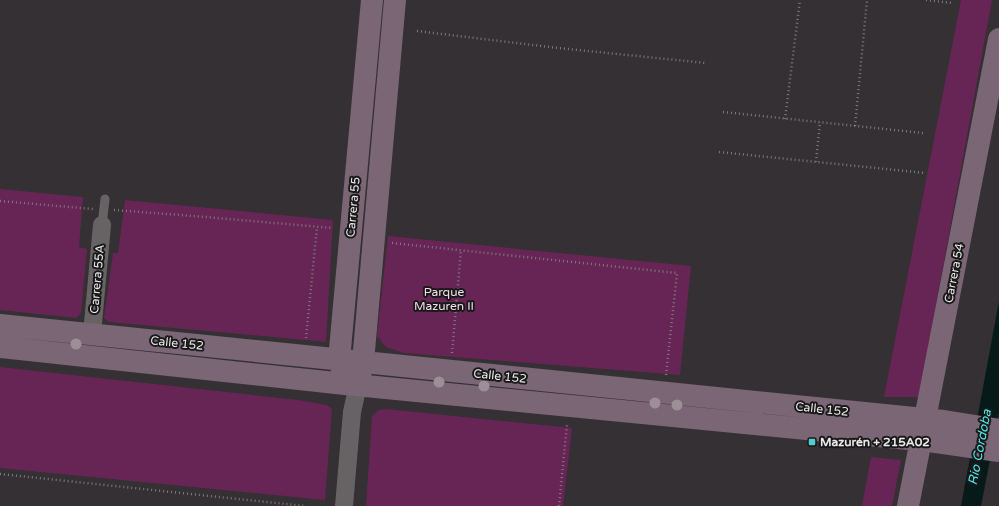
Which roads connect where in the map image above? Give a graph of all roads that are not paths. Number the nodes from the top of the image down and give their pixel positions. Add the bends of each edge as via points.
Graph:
1 (372, 0) edge
2 (395, 0) edge
3 (999, 39) edge
4 (375, 96) junction
5 (105, 199) dead end
6 (103, 217) joint
7 (0, 325) edge
8 (92, 334) junction
9 (0, 347) edge
10 (340, 360) junction
11 (363, 362) junction
12 (352, 384) junction
13 (935, 420) junction
14 (999, 430) edge
15 (921, 440) junction
16 (999, 451) edge
17 (344, 506) edge
18 (908, 506) edge

1 - 4 street, Carrera 55
2 - 4 street, Carrera 55
3 - 13 street, Carrera 54
4 - 10 street, Carrera 55 via 351,230
4 - 11 street, Carrera 55 via 374,241
5 - 6 lane
6 - 8 street, Carrera 55A
7 - 8 street, Calle 152
8 - 10 street, Calle 152
9 - 12 street, Calle 152
10 - 11 street, Calle 152
10 - 12 street, Carrera 55
11 - 12 street, Carrera 55
11 - 13 street, Calle 152
12 - 15 street, Calle 152
12 - 17 street, Carrera 55
13 - 14 street, Calle 152
13 - 15 street, Carrera 54
15 - 16 street, Calle 152
15 - 18 street, Carrera 54

